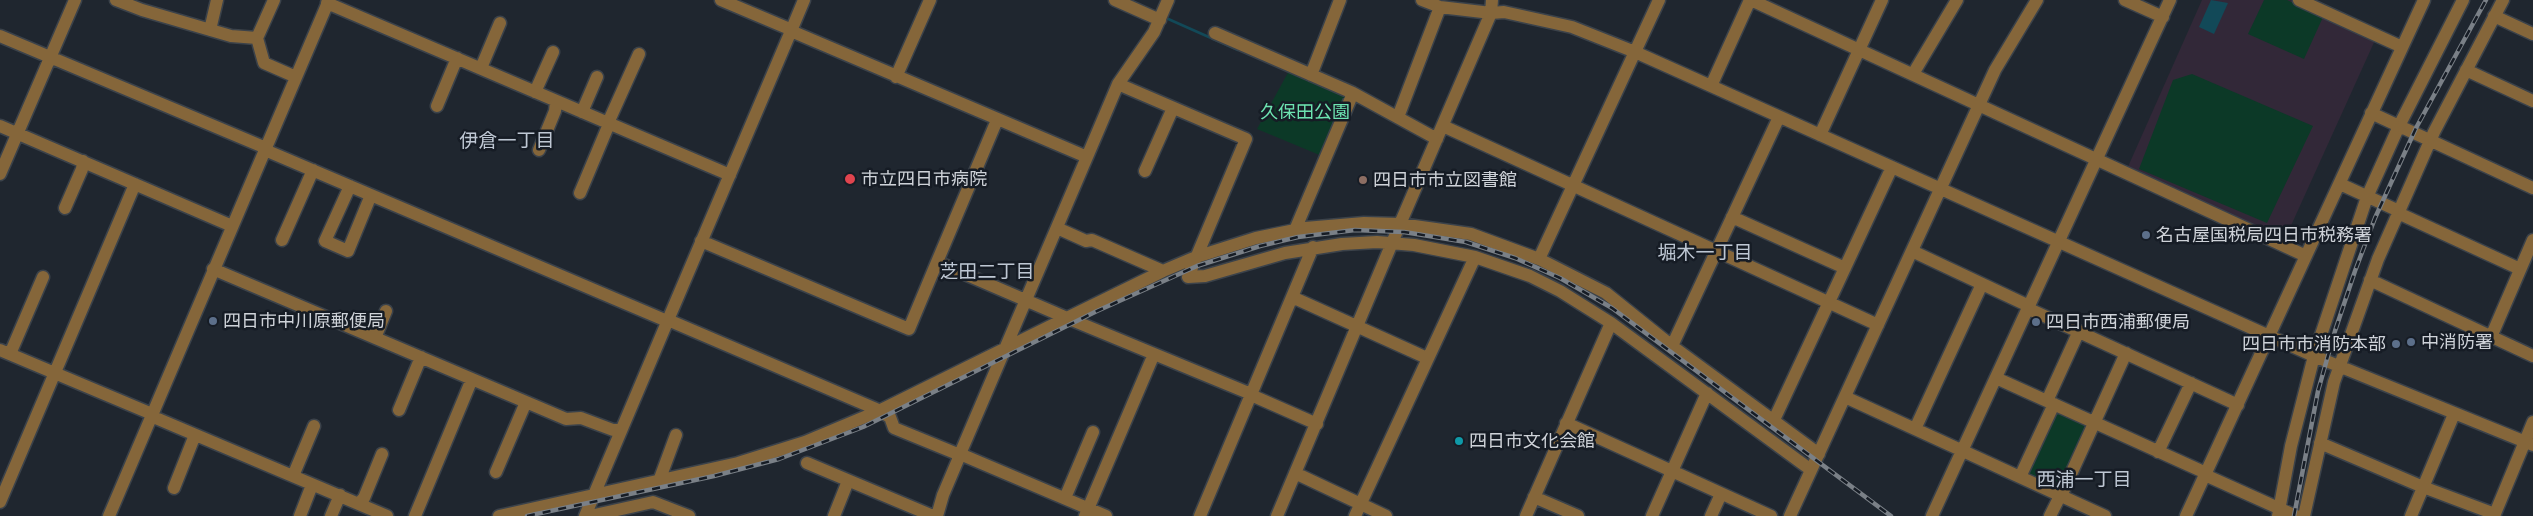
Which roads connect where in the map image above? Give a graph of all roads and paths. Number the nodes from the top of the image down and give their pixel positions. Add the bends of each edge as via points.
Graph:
1 (75, 0) edge
2 (116, 0) edge
3 (217, 0) edge
4 (274, 0) edge
5 (721, 0) edge
6 (804, 0) edge
7 (930, 0) edge
8 (1115, 0) edge
9 (1168, 0) edge
10 (1340, 0) edge
11 (1422, 0) edge
12 (1492, 0) edge
13 (1659, 0) edge
14 (1750, 0) edge
15 (1882, 0) edge
16 (1957, 0) edge
17 (2036, 0) edge
18 (2125, 0) edge
19 (2170, 0) edge
20 (2299, 0) edge
21 (2424, 0) edge
22 (2464, 0) edge
23 (2503, 0) edge
24 (325, 2) edge
25 (1440, 7) junction
26 (1490, 13) junction
27 (2494, 16) junction
28 (2163, 17) junction
29 (1160, 20) junction
30 (500, 23) dead end
31 (210, 30) junction
32 (792, 31) junction
33 (1215, 33) dead end
34 (2533, 34) edge
35 (0, 36) edge
36 (257, 38) junction
37 (2402, 46) junction
38 (1859, 49) junction
39 (553, 52) dead end
40 (1635, 52) junction
41 (640, 54) dead end
42 (50, 58) junction
43 (457, 58) junction
44 (481, 68) junction
45 (2466, 70) junction
46 (1913, 74) junction
47 (1311, 75) junction
48 (296, 77) junction
49 (598, 77) dead end
50 (896, 77) junction
51 (1118, 84) junction
52 (1711, 86) junction
53 (535, 92) junction
54 (1352, 96) junction
55 (556, 101) junction
56 (2533, 101) edge
57 (1979, 104) junction
58 (436, 106) dead end
59 (1173, 108) junction
60 (582, 112) junction
61 (2371, 113) junction
62 (1398, 117) junction
63 (1778, 117) junction
64 (997, 120) junction
65 (609, 124) junction
66 (0, 126) edge
67 (1443, 126) junction
68 (2399, 126) junction
69 (17, 134) junction
70 (1820, 136) junction
71 (1437, 139) junction
72 (2430, 141) junction
73 (265, 149) junction
74 (538, 150) dead end
75 (1087, 157) junction
76 (2096, 160) junction
77 (83, 161) junction
78 (1892, 167) junction
79 (313, 170) junction
80 (1146, 172) dead end
81 (0, 174) edge
82 (730, 175) junction
83 (136, 184) junction
84 (2340, 184) junction
85 (350, 186) junction
86 (1574, 186) junction
87 (1940, 187) junction
88 (2533, 188) edge
89 (580, 193) dead end
90 (371, 195) junction
91 (2367, 197) junction
92 (65, 208) dead end
93 (2398, 212) junction
94 (1732, 216) junction
95 (1400, 224) junction
96 (232, 226) junction
97 (1057, 228) junction
98 (1295, 230) junction
99 (282, 240) dead end
100 (2533, 240) edge
101 (701, 241) junction
102 (2060, 241) junction
103 (1393, 243) junction
104 (1313, 247) junction
105 (1912, 251) junction
106 (1716, 252) junction
107 (2306, 256) junction
108 (1196, 257) junction
109 (1475, 257) junction
110 (1538, 260) junction
111 (936, 262) junction
112 (1845, 268) junction
113 (213, 269) junction
114 (2520, 270) junction
115 (1163, 271) junction
116 (43, 277) dead end
117 (2370, 280) junction
118 (1982, 284) junction
119 (1292, 296) junction
120 (1026, 300) junction
121 (1828, 303) junction
122 (2029, 307) junction
123 (386, 311) dead end
124 (1067, 318) junction
125 (667, 321) junction
126 (1611, 323) junction
127 (1878, 325) junction
128 (1357, 327) junction
129 (2079, 331) junction
130 (2269, 336) junction
131 (2491, 337) junction
132 (375, 338) junction
133 (1672, 346) junction
134 (1005, 350) junction
135 (5, 352) edge
136 (2126, 353) junction
137 (1154, 354) junction
138 (2314, 356) junction
139 (2533, 356) edge
140 (420, 357) junction
141 (1427, 358) junction
142 (2340, 367) junction
143 (54, 373) junction
144 (1996, 378) junction
145 (472, 379) junction
146 (2191, 384) junction
147 (1707, 393) junction
148 (1251, 395) junction
149 (1845, 397) junction
150 (526, 402) junction
151 (2050, 403) junction
152 (2238, 405) junction
153 (400, 410) dead end
154 (879, 411) junction
155 (2454, 414) junction
156 (151, 415) junction
157 (1772, 422) junction
158 (2533, 422) edge
159 (1566, 423) junction
160 (2094, 423) junction
161 (1317, 424) junction
162 (314, 426) dead end
163 (1915, 429) junction
164 (621, 430) junction
165 (1093, 432) dead end
166 (195, 435) junction
167 (676, 435) dead end
168 (2320, 443) junction
169 (2529, 443) edge
170 (1963, 451) junction
171 (2158, 452) junction
172 (382, 454) dead end
173 (1819, 454) junction
174 (960, 455) junction
175 (807, 463) dead end
176 (1811, 470) junction
177 (496, 472) dead end
178 (1672, 472) junction
179 (1295, 473) junction
180 (2205, 474) junction
181 (293, 476) junction
182 (2020, 477) junction
183 (659, 481) junction
184 (848, 481) junction
185 (312, 485) junction
186 (2423, 486) junction
187 (174, 488) dead end
188 (594, 494) junction
189 (1721, 494) junction
190 (340, 495) junction
191 (1534, 496) junction
192 (2060, 496) junction
193 (1065, 498) junction
194 (0, 502) edge
195 (359, 503) junction
196 (1358, 510) edge
197 (1087, 512) edge
198 (2278, 513) edge
199 (2495, 515) edge
200 (109, 516) edge
201 (300, 516) edge
202 (331, 516) edge
203 (387, 516) edge
204 (415, 516) edge
205 (499, 516) edge
206 (585, 516) edge
207 (590, 516) edge
208 (689, 516) edge
209 (834, 516) edge
210 (933, 516) edge
211 (937, 516) edge
212 (1106, 516) edge
213 (1200, 516) edge
214 (1277, 516) edge
215 (1386, 516) edge
216 (1526, 516) edge
217 (1578, 516) edge
218 (1652, 516) edge
219 (1711, 516) edge
220 (1771, 516) edge
221 (1790, 516) edge
222 (1932, 516) edge
223 (2050, 516) edge
224 (2105, 516) edge
225 (2186, 516) edge
226 (2296, 516) edge
227 (2304, 516) edge
228 (2411, 516) edge

1 - 42 street
2 - 31 street
3 - 31 street
4 - 36 street
5 - 32 street
6 - 32 street
7 - 50 street
8 - 29 street
9 - 29 street
10 - 47 street
11 - 25 street
12 - 26 street
13 - 40 street
14 - 38 street
14 - 52 street
15 - 38 street
16 - 46 street
17 - 57 street
18 - 28 street
19 - 28 street
20 - 37 street
21 - 37 street
22 - 68 street
23 - 27 street
24 - 43 street
24 - 48 street
25 - 26 street
25 - 62 street
26 - 40 street via 1504,12 1572,27
26 - 67 street
27 - 34 street
27 - 45 street
28 - 76 street
29 - 51 street
30 - 44 street
31 - 36 street
32 - 50 street
32 - 82 street
33 - 47 street
35 - 42 street
36 - 48 street via 264,63
37 - 61 street
38 - 46 street
38 - 70 street
39 - 53 street
40 - 52 street
40 - 86 street
41 - 65 street
42 - 69 street
42 - 73 street
43 - 44 street
43 - 58 street
44 - 53 street
45 - 56 street
45 - 72 street
46 - 57 street
47 - 54 street
48 - 73 street
49 - 60 street
50 - 64 street
51 - 59 street
51 - 75 street
52 - 63 street
53 - 55 street
54 - 62 street
54 - 98 street
55 - 60 street
55 - 74 street via 555,111
57 - 76 street
57 - 87 street
59 - 80 street
59 - 108 street via 1246,139
60 - 65 street
61 - 68 street
61 - 84 street
62 - 71 street
63 - 70 street
63 - 94 street
64 - 75 street
64 - 111 street
65 - 82 street
65 - 89 street
66 - 69 street
67 - 71 street
67 - 86 street
68 - 72 street
68 - 91 street
69 - 77 street
69 - 81 street
70 - 78 street
71 - 95 street
72 - 88 street
72 - 93 street
73 - 79 street
73 - 96 street
75 - 97 street
76 - 102 street
76 - 107 street
77 - 83 street
77 - 92 street
78 - 87 street
78 - 112 street
79 - 85 street
79 - 99 street
82 - 101 street
83 - 96 street
83 - 143 street
84 - 91 street
84 - 107 street
85 - 90 street
85 - 90 street via 325,241 348,251
86 - 106 street
86 - 110 street
87 - 102 street
87 - 105 street
90 - 125 street
91 - 93 street
91 - 138 street
93 - 114 street
93 - 117 street
94 - 106 street
94 - 112 street
95 - 98 street via 1331,225
95 - 103 street
95 - 110 street via 1471,234
96 - 113 street
97 - 115 street
97 - 120 street
98 - 108 street via 1256,238
100 - 114 street
101 - 111 street via 909,330
101 - 125 street
102 - 122 street
102 - 130 street
103 - 104 street
103 - 109 street
103 - 128 street
104 - 108 street via 1205,276 1188,277
104 - 119 street
105 - 118 street
105 - 127 street
106 - 121 street
106 - 133 street
107 - 130 street
108 - 115 street
109 - 126 street via 1530,276
109 - 141 street
110 - 133 street via 1606,293
111 - 120 street
112 - 121 street
113 - 132 street
113 - 156 street
114 - 131 street
115 - 124 street
116 - 135 street
117 - 131 street
117 - 142 street
118 - 122 street
118 - 163 street
119 - 128 street
119 - 148 street
120 - 124 street
120 - 134 street
121 - 127 street
121 - 157 street
122 - 129 street
122 - 144 street
123 - 132 street
124 - 134 street
124 - 137 street
125 - 154 street
125 - 164 street
126 - 147 street
126 - 159 street
127 - 149 street
128 - 141 street
128 - 161 street
129 - 136 street
129 - 151 street
130 - 138 street
130 - 152 street
131 - 139 street
132 - 140 street
133 - 157 street
134 - 154 street
134 - 174 street
135 - 143 street
136 - 146 street
136 - 160 street
137 - 148 street
137 - 197 street
138 - 142 street
138 - 198 street via 2290,446
140 - 145 street
140 - 153 street
141 - 196 street
142 - 155 street
142 - 168 street
143 - 156 street
143 - 194 street
144 - 151 street
144 - 170 street
145 - 150 street
145 - 204 street
146 - 152 street
146 - 171 street
147 - 176 street
147 - 178 street
148 - 161 street
148 - 213 street
149 - 163 street
149 - 173 street
150 - 164 street via 566,419 581,418
150 - 177 street
151 - 160 street
151 - 182 street
152 - 180 street
154 - 174 street via 890,418 894,428
154 - 183 street via 772,453
155 - 169 street
155 - 186 street
156 - 166 street
156 - 200 street
157 - 173 street
158 - 169 street
159 - 178 street
159 - 191 street
160 - 171 street
160 - 192 street
161 - 179 street
162 - 181 street
163 - 170 street
164 - 188 street
165 - 193 street
166 - 181 street
166 - 187 street
167 - 183 street
168 - 186 street
168 - 227 street
169 - 199 street
170 - 182 street
170 - 222 street
171 - 180 street
172 - 195 street
173 - 176 street
174 - 193 street
174 - 211 street
175 - 184 street
176 - 221 street
178 - 189 street
178 - 218 street
179 - 196 street
179 - 214 street
180 - 198 street
180 - 225 street
181 - 185 street
182 - 192 street
183 - 188 street
184 - 209 street
184 - 210 street
185 - 190 street
185 - 201 street
186 - 199 street
186 - 228 street
188 - 205 street
188 - 206 street
189 - 219 street
189 - 220 street
190 - 195 street
190 - 202 street
191 - 216 street
191 - 217 street
192 - 223 street
192 - 224 street
193 - 197 street
195 - 203 street
196 - 215 street
197 - 212 street
198 - 226 street
207 - 208 street via 653,502

